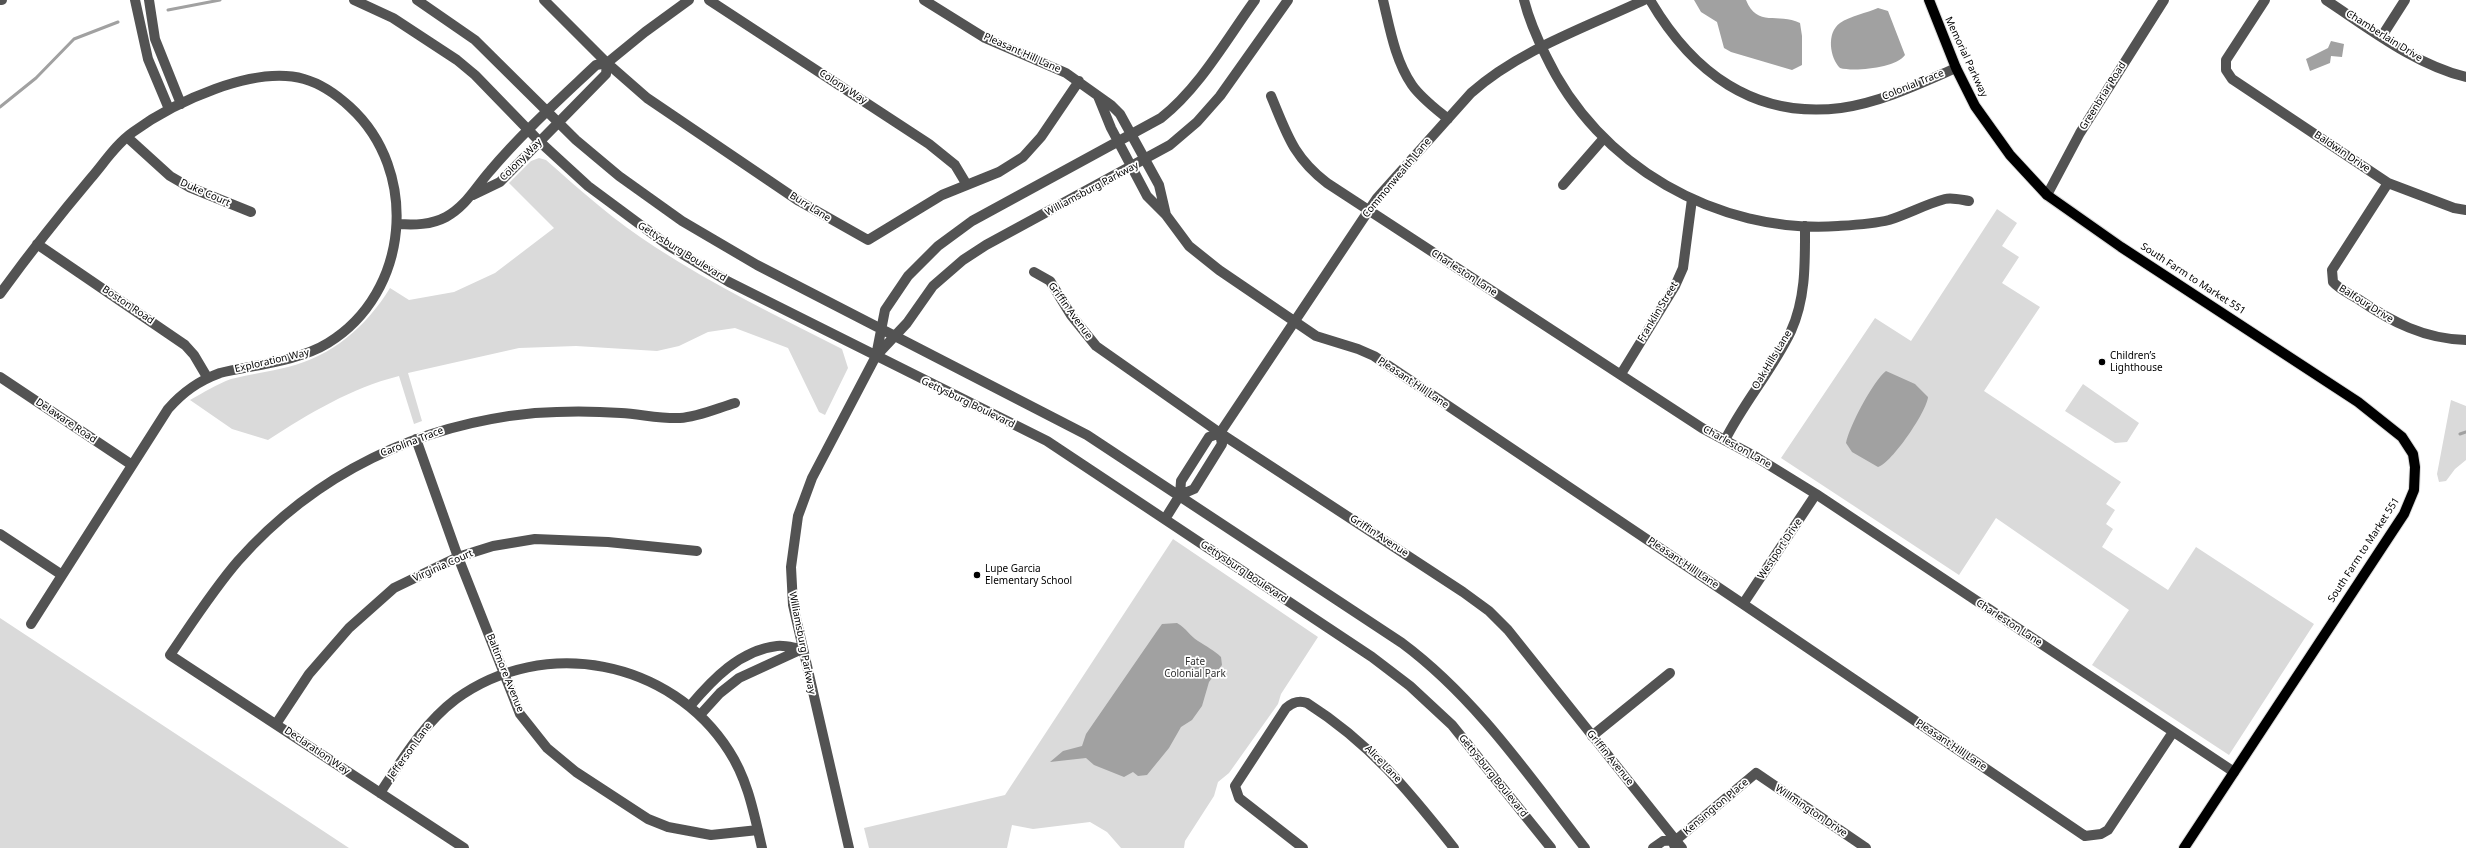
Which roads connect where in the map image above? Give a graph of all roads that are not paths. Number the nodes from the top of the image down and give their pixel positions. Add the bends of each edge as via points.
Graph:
1 (135, 0) edge
2 (149, 0) edge
3 (354, 0) edge
4 (417, 0) edge
5 (544, 0) edge
6 (689, 0) edge
7 (709, 0) edge
8 (924, 0) edge
9 (1255, 0) edge
10 (1288, 0) edge
11 (1383, 0) edge
12 (1524, 0) edge
13 (1644, 0) edge
14 (1650, 0) edge
15 (1929, 0) edge
16 (2164, 0) edge
17 (2265, 0) edge
18 (2326, 0) edge
19 (2405, 0) edge
20 (2382, 36) junction
21 (1542, 48) junction
22 (607, 63) junction
23 (1956, 68) junction
24 (2466, 77) edge
25 (1079, 81) junction
26 (1098, 96) junction
27 (1271, 96) dead end
28 (182, 104) junction
29 (169, 109) junction
30 (548, 112) junction
31 (1448, 119) junction
32 (559, 123) junction
33 (529, 131) junction
34 (1132, 136) junction
35 (127, 137) junction
36 (1604, 138) junction
37 (540, 142) junction
38 (1118, 143) junction
39 (1145, 160) junction
40 (1131, 168) junction
41 (2388, 183) junction
42 (967, 185) junction
43 (1563, 185) dead end
44 (473, 195) junction
45 (2047, 195) junction
46 (1692, 199) junction
47 (1969, 201) dead end
48 (2466, 210) edge
49 (251, 212) dead end
50 (1368, 212) junction
51 (1166, 215) junction
52 (398, 224) junction
53 (1805, 226) junction
54 (37, 244) junction
55 (1034, 272) dead end
56 (0, 294) edge
57 (1293, 322) junction
58 (882, 329) junction
59 (895, 336) junction
60 (2466, 340) edge
61 (876, 356) junction
62 (1620, 374) junction
63 (0, 377) edge
64 (207, 378) junction
65 (735, 403) dead end
66 (1220, 433) junction
67 (416, 439) junction
68 (1725, 440) junction
69 (132, 465) junction
70 (1816, 494) junction
71 (1180, 495) junction
72 (1165, 519) junction
73 (0, 534) edge
74 (696, 552) dead end
75 (458, 557) junction
76 (62, 575) junction
77 (1743, 604) junction
78 (31, 624) dead end
79 (802, 648) junction
80 (170, 655) joint
81 (1670, 672) dead end
82 (504, 675) junction
83 (690, 706) junction
84 (700, 715) junction
85 (276, 724) junction
86 (2173, 732) junction
87 (1592, 736) junction
88 (2234, 772) junction
89 (1756, 774) joint
90 (380, 793) junction
91 (758, 830) junction
92 (1677, 845) edge
93 (464, 848) edge
94 (762, 848) edge
95 (849, 848) edge
96 (1304, 848) edge
97 (1454, 848) edge
98 (1551, 848) edge
99 (1585, 848) edge
100 (1653, 848) edge
101 (1866, 848) edge
102 (2184, 848) edge

1 - 29 street via 148,59
2 - 28 street via 155,39
3 - 33 street, Gettysburg Boulevard via 393,18 457,60
4 - 30 street via 456,25 488,51
5 - 22 street, Burr Lane
6 - 22 street, Colony Way
7 - 42 street, Colony Way via 929,144 955,165
8 - 25 street, Pleasant Hill Lane via 985,38 1056,68
9 - 34 street, Williamsburg Parkway via 1181,101 1162,118
10 - 39 street, Williamsburg Parkway via 1208,110 1170,145
11 - 31 street via 1403,69 1413,86
12 - 21 street
13 - 21 street, Commonwealth Lane
14 - 23 street, Colonial Trace via 1666,27 1689,54 1720,81 1746,95 1772,103 1814,109 1842,108 1902,92
15 - 23 main road, Memorial Parkway
16 - 45 street, Greenbriar Road via 2080,133
17 - 41 street, Baldwin Drive via 2226,60 2229,75
18 - 20 street, Chamberlain Drive
19 - 20 street
20 - 24 street, Chamberlain Drive via 2409,54 2444,71
21 - 31 street, Commonwealth Lane via 1514,60 1487,78
21 - 36 street via 1557,79 1576,108
22 - 30 street, Colony Way via 596,65
22 - 32 street, Colony Way via 606,74
22 - 42 street, Burr Lane via 632,87 688,128 822,215 868,240 928,202
23 - 45 main road, Memorial Parkway via 1975,106 2010,154
25 - 26 street, Pleasant Hill Lane
25 - 42 street, Burr Lane via 1041,137 1023,157 1000,172
26 - 34 street, Pleasant Hill Lane via 1120,114
26 - 38 street, Pleasant Hill Lane
27 - 50 street, Charleston Lane via 1292,146 1308,169
28 - 29 street, Exploration Way
28 - 52 street, Exploration Way via 242,80 264,75 304,79 325,88 362,118 380,144 390,169
29 - 35 street, Exploration Way
30 - 32 street
30 - 33 street, Colony Way
31 - 50 street, Commonwealth Lane
32 - 37 street, Colony Way
32 - 58 street via 619,176 682,221 757,265
33 - 37 street, Gettysburg Boulevard
33 - 44 street, Colony Way via 489,171
34 - 38 street, Williamsburg Parkway
34 - 39 street, Pleasant Hill Lane
35 - 49 street, Duke Court via 170,176 189,187
35 - 54 street, Exploration Way
36 - 43 street
36 - 46 street via 1622,156 1654,180
37 - 44 street, Colony Way via 500,182
37 - 61 street, Gettysburg Boulevard via 607,201 669,246 729,282
38 - 40 street, Pleasant Hill Lane
38 - 58 street, Williamsburg Parkway via 985,214 949,237 928,255 900,286 885,310
39 - 40 street, Williamsburg Parkway
39 - 51 street, Pleasant Hill Lane via 1159,185
40 - 51 street, Pleasant Hill Lane via 1147,196
40 - 59 street, Williamsburg Parkway via 986,245 963,260 934,286
41 - 48 street, Baldwin Drive via 2454,208
41 - 60 street, Balfour Drive via 2332,270 2333,282 2386,317 2415,332
44 - 52 street, Colony Way via 446,217 415,225
45 - 88 main road, South Farm to Market 551 via 2121,247 2358,402 2402,437 2413,454 2414,490 2404,514
46 - 53 street via 1750,220
46 - 62 street, Franklin Street via 1680,274 1662,309
47 - 53 street via 1946,199 1888,220 1838,226
50 - 57 street, Commonwealth Lane
50 - 62 street, Charleston Lane
51 - 57 street, Pleasant Hill Lane via 1189,246
52 - 64 street, Exploration Way via 381,286 369,305 330,342 312,352
53 - 68 street, Oak Hills Lane via 1805,273 1801,300 1791,331
54 - 56 street, Exploration Way
54 - 64 street, Boston Road via 185,345
55 - 66 street, Griffin Avenue via 1050,281 1071,315 1096,346
57 - 66 street, Commonwealth Lane
57 - 77 street, Pleasant Hill Lane via 1316,336 1374,356
58 - 59 street
58 - 61 street, Williamsburg Parkway
59 - 61 street, Williamsburg Parkway
59 - 71 street via 1087,435
61 - 72 street, Gettysburg Boulevard via 1047,441
61 - 79 street, Williamsburg Parkway via 812,478 798,516 792,548 791,585
62 - 68 street, Charleston Lane via 1702,428
63 - 69 street, Delaware Road
64 - 69 street, Exploration Way via 183,392 168,409
65 - 67 street, Carolina Trace via 681,418 618,413 536,413 470,422
66 - 71 street, Commonwealth Lane via 1209,436 1181,481
66 - 71 street, Commonwealth Lane via 1222,444 1194,489
66 - 87 street, Griffin Avenue via 1464,592 1489,611 1508,630
67 - 75 street, Baltimore Avenue
67 - 80 street, Carolina Trace via 398,445 346,471 278,521 238,560
68 - 70 street, Charleston Lane
69 - 76 street, Exploration Way
70 - 77 street, Westport Drive
70 - 86 street, Charleston Lane
71 - 72 street
71 - 99 street via 1402,643 1432,666 1482,717
72 - 98 street, Gettysburg Boulevard via 1372,657 1410,686 1452,725
73 - 76 street
74 - 75 street, Virginia Court via 608,542 535,539 493,546
75 - 82 street, Baltimore Avenue
75 - 85 street, Virginia Court via 394,588 350,628 309,674
76 - 78 street, Exploration Way
77 - 86 street, Pleasant Hill Lane via 2085,836 2101,834 2108,830
79 - 83 street via 778,645 747,656 712,680
79 - 84 street via 739,678 720,693
79 - 95 street, Williamsburg Parkway
80 - 85 street, Declaration Way
81 - 87 street
82 - 83 street, Jefferson Lane via 552,663 578,662 603,666 628,672 655,683
82 - 90 street, Jefferson Lane via 456,699 436,716 417,738
82 - 91 street, Baltimore Avenue via 520,714 548,748 576,772 648,819 668,827 711,835
83 - 84 street, Jefferson Lane
84 - 91 street, Jefferson Lane via 720,738 738,767 750,797
85 - 90 street, Declaration Way
86 - 88 street, Charleston Lane
87 - 92 street, Griffin Avenue
88 - 102 main road, South Farm to Market 551
89 - 92 street, Kensington Place
89 - 101 street, Willmington Drive
90 - 93 street, Declaration Way
91 - 94 street, Jefferson Lane
92 - 100 street, Kensington Place via 1663,841
96 - 97 street, Alice Lane via 1239,798 1235,790 1236,782 1286,708 1296,702 1308,703 1350,732 1385,764

